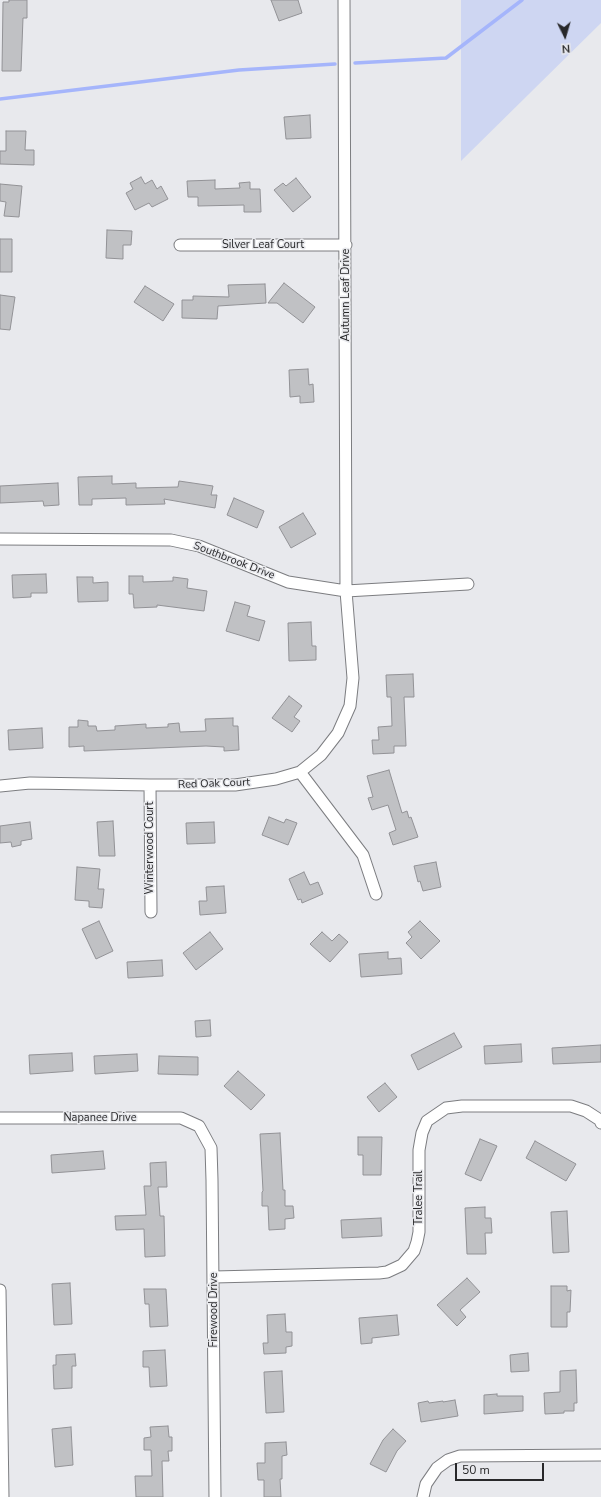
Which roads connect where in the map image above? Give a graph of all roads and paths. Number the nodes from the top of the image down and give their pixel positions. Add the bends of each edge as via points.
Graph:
1 (344, 0) edge
2 (180, 245) dead end
3 (346, 245) junction
4 (0, 538) edge
5 (468, 584) dead end
6 (346, 591) junction
7 (300, 772) junction
8 (150, 785) junction
9 (0, 786) edge
10 (376, 894) dead end
11 (151, 912) dead end
12 (0, 1118) edge
13 (601, 1123) edge
14 (199, 1126) joint
15 (214, 1277) junction
16 (0, 1290) edge
17 (601, 1455) edge
18 (3, 1497) edge
19 (215, 1497) edge
20 (423, 1497) edge

1 - 3 street, Autumn Leaf Drive
2 - 3 street, Silver Leaf Court
3 - 6 street, Autumn Leaf Drive
4 - 6 street, Southbrook Drive via 171,540 199,546 288,582
5 - 6 street, Southbrook Drive
6 - 7 street, Red Oak Court via 353,678 350,706 338,733 321,755
7 - 8 street, Red Oak Court via 276,779 235,785
7 - 10 street via 363,855
8 - 9 street, Red Oak Court via 30,783
8 - 11 street, Winterwood Court
12 - 14 street, Napanee Drive via 181,1118
13 - 15 street, Tralee Trail via 586,1111 571,1106 446,1108 427,1121 422,1133 419,1150 419,1232 414,1251 402,1265 379,1273
14 - 15 street, Firewood Drive via 211,1148
15 - 19 street, Firewood Drive
16 - 18 street
17 - 20 street via 460,1456 448,1460 437,1468 429,1478

